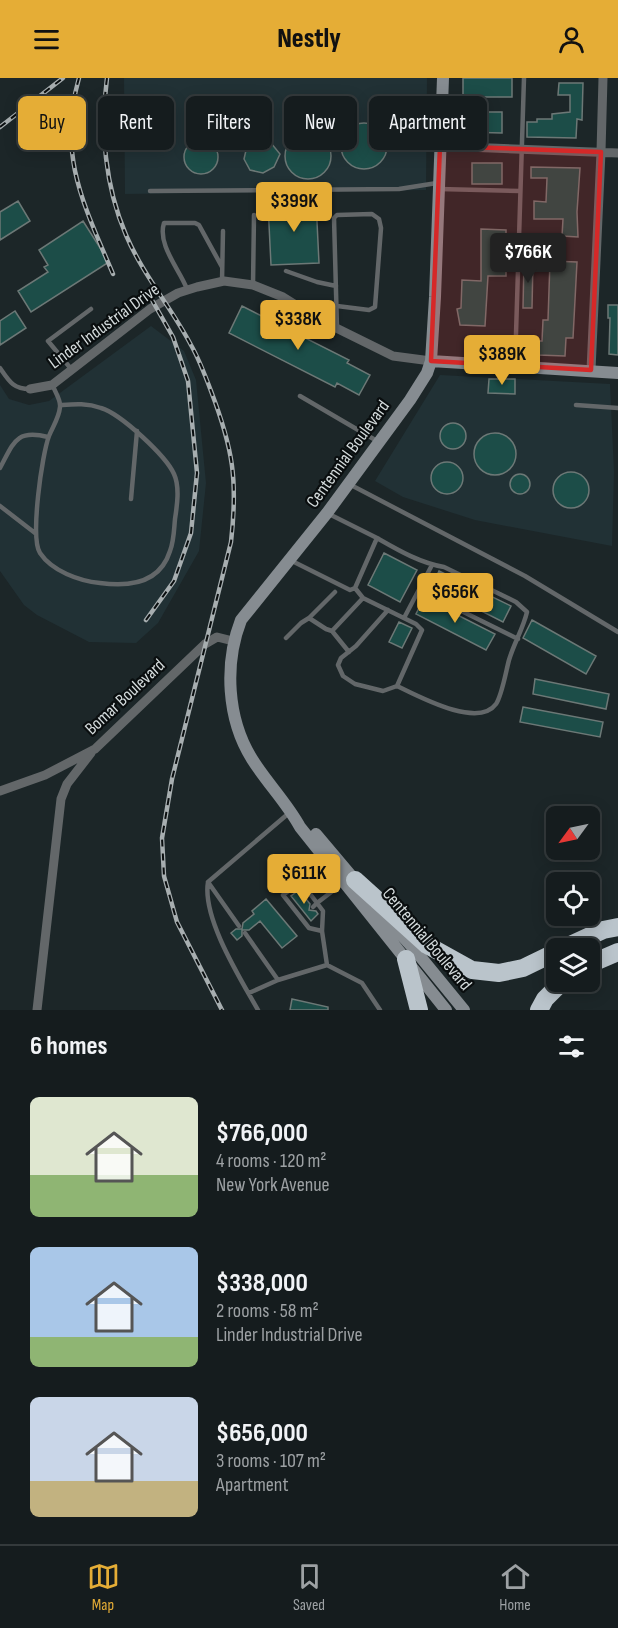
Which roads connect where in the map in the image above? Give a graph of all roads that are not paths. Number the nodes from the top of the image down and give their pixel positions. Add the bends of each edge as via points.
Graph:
1 (443, 78) edge
2 (524, 78) edge
3 (603, 78) edge
4 (442, 96) edge
5 (487, 148) edge
6 (521, 149) junction
7 (440, 150) edge
8 (602, 152) junction
9 (618, 153) edge
10 (439, 186) junction
11 (150, 191) dead end
12 (520, 191) junction
13 (254, 215) dead end
14 (223, 231) dead end
15 (222, 267) junction
16 (286, 271) dead end
17 (222, 282) junction
18 (253, 285) junction
19 (336, 286) junction
20 (188, 290) junction
21 (337, 306) junction
22 (91, 309) dead end
23 (337, 328) junction
24 (431, 361) junction
25 (515, 366) junction
26 (0, 368) edge
27 (72, 370) junction
28 (591, 370) junction
29 (618, 373) edge
30 (52, 385) junction
31 (30, 389) joint
32 (300, 396) dead end
33 (61, 405) junction
34 (576, 405) dead end
35 (618, 408) edge
36 (136, 431) junction
37 (48, 437) junction
38 (379, 443) junction
39 (0, 468) edge
40 (349, 484) junction
41 (131, 500) dead end
42 (0, 506) edge
43 (327, 513) junction
44 (35, 533) junction
45 (377, 538) junction
46 (290, 560) junction
47 (432, 565) junction
48 (355, 588) junction
49 (419, 590) junction
50 (335, 592) dead end
51 (363, 598) junction
52 (388, 610) junction
53 (309, 618) junction
54 (404, 618) junction
55 (332, 631) junction
56 (618, 633) edge
57 (286, 638) dead end
58 (518, 639) junction
59 (233, 641) junction
60 (349, 652) junction
61 (397, 686) junction
62 (95, 748) junction
63 (0, 791) edge
64 (291, 811) junction
65 (350, 880) junction
66 (208, 882) junction
67 (310, 894) junction
68 (304, 897) dead end
69 (315, 905) junction
70 (239, 926) dead end
71 (618, 927) edge
72 (322, 931) junction
73 (245, 933) dead end
74 (586, 938) edge
75 (618, 952) edge
76 (546, 957) edge
77 (406, 959) junction
78 (600, 960) edge
79 (327, 965) junction
80 (278, 980) junction
81 (552, 992) edge
82 (249, 993) junction
83 (37, 1010) edge
84 (258, 1010) edge
85 (380, 1010) edge
86 (419, 1010) edge
87 (446, 1010) edge
88 (464, 1010) edge
89 (539, 1010) edge

1 - 4 main road, Centennial Boulevard
2 - 6 lane
3 - 8 street
5 - 6 street
6 - 8 street
6 - 12 lane
7 - 10 main road, Centennial Boulevard
8 - 9 street
8 - 28 street
10 - 11 lane
10 - 12 lane
10 - 24 main road, Centennial Boulevard
12 - 25 lane
13 - 18 lane
14 - 15 lane
15 - 17 lane
15 - 20 lane via 199,225 164,223 171,263
16 - 19 lane
17 - 18 street, Linder Industrial Drive
17 - 20 street, Linder Industrial Drive
18 - 23 street, Linder Industrial Drive
19 - 21 lane
19 - 21 lane via 334,217 374,215 381,222 375,307 369,310
20 - 27 street, Linder Industrial Drive via 150,309
21 - 23 lane
22 - 27 lane via 48,341
23 - 24 street, Linder Industrial Drive via 393,356
24 - 25 main road
24 - 38 main road, Centennial Boulevard via 410,400
25 - 28 main road
26 - 31 lane via 11,385
27 - 30 street, Linder Industrial Drive
28 - 29 main road
30 - 31 street, Linder Industrial Drive
30 - 33 lane
32 - 38 lane
33 - 36 lane via 84,403 104,409
33 - 37 lane
34 - 35 lane
36 - 41 lane
36 - 44 lane via 174,475 178,501 170,551 160,571 144,581 119,586 89,582 48,561 39,551
37 - 39 lane via 24,434 15,440
37 - 44 lane
38 - 40 main road, Centennial Boulevard
40 - 43 main road, Centennial Boulevard
40 - 56 lane via 525,576
42 - 44 lane
43 - 45 lane
43 - 46 main road, Centennial Boulevard
45 - 47 lane
45 - 48 lane
46 - 48 lane via 350,590
46 - 59 main road, Centennial Boulevard via 247,610
47 - 49 lane
47 - 58 lane via 444,567 516,602 527,612
48 - 51 lane
49 - 54 lane
49 - 58 lane
50 - 53 lane
51 - 52 lane
51 - 55 lane
52 - 54 lane
52 - 60 lane
53 - 55 lane
53 - 57 lane
54 - 61 lane via 422,630
55 - 60 lane
58 - 61 lane via 496,704 488,711 473,713 442,707
59 - 62 street, Bomar Boulevard via 218,637 206,644
59 - 64 main road, Centennial Boulevard via 230,684 234,719 254,762
60 - 61 lane via 338,665 343,676 355,684 383,691
62 - 63 street, Bomar Boulevard via 45,775
62 - 83 street via 67,784 61,799
64 - 65 main road, Centennial Boulevard via 300,827
64 - 66 lane
65 - 69 lane
65 - 76 highway via 427,945 472,970 499,973 523,968
65 - 77 main road, Centennial Boulevard
65 - 88 main road, Centennial Boulevard
66 - 70 lane
66 - 82 lane via 209,908
67 - 68 lane
67 - 69 lane
67 - 72 lane via 301,882 283,895 309,928
69 - 72 lane via 323,911
71 - 74 highway
72 - 79 lane
73 - 80 lane
75 - 78 highway
77 - 86 highway
77 - 87 main road, Centennial Boulevard
79 - 80 lane
79 - 85 lane via 362,983
80 - 82 lane
81 - 89 highway
82 - 84 lane

